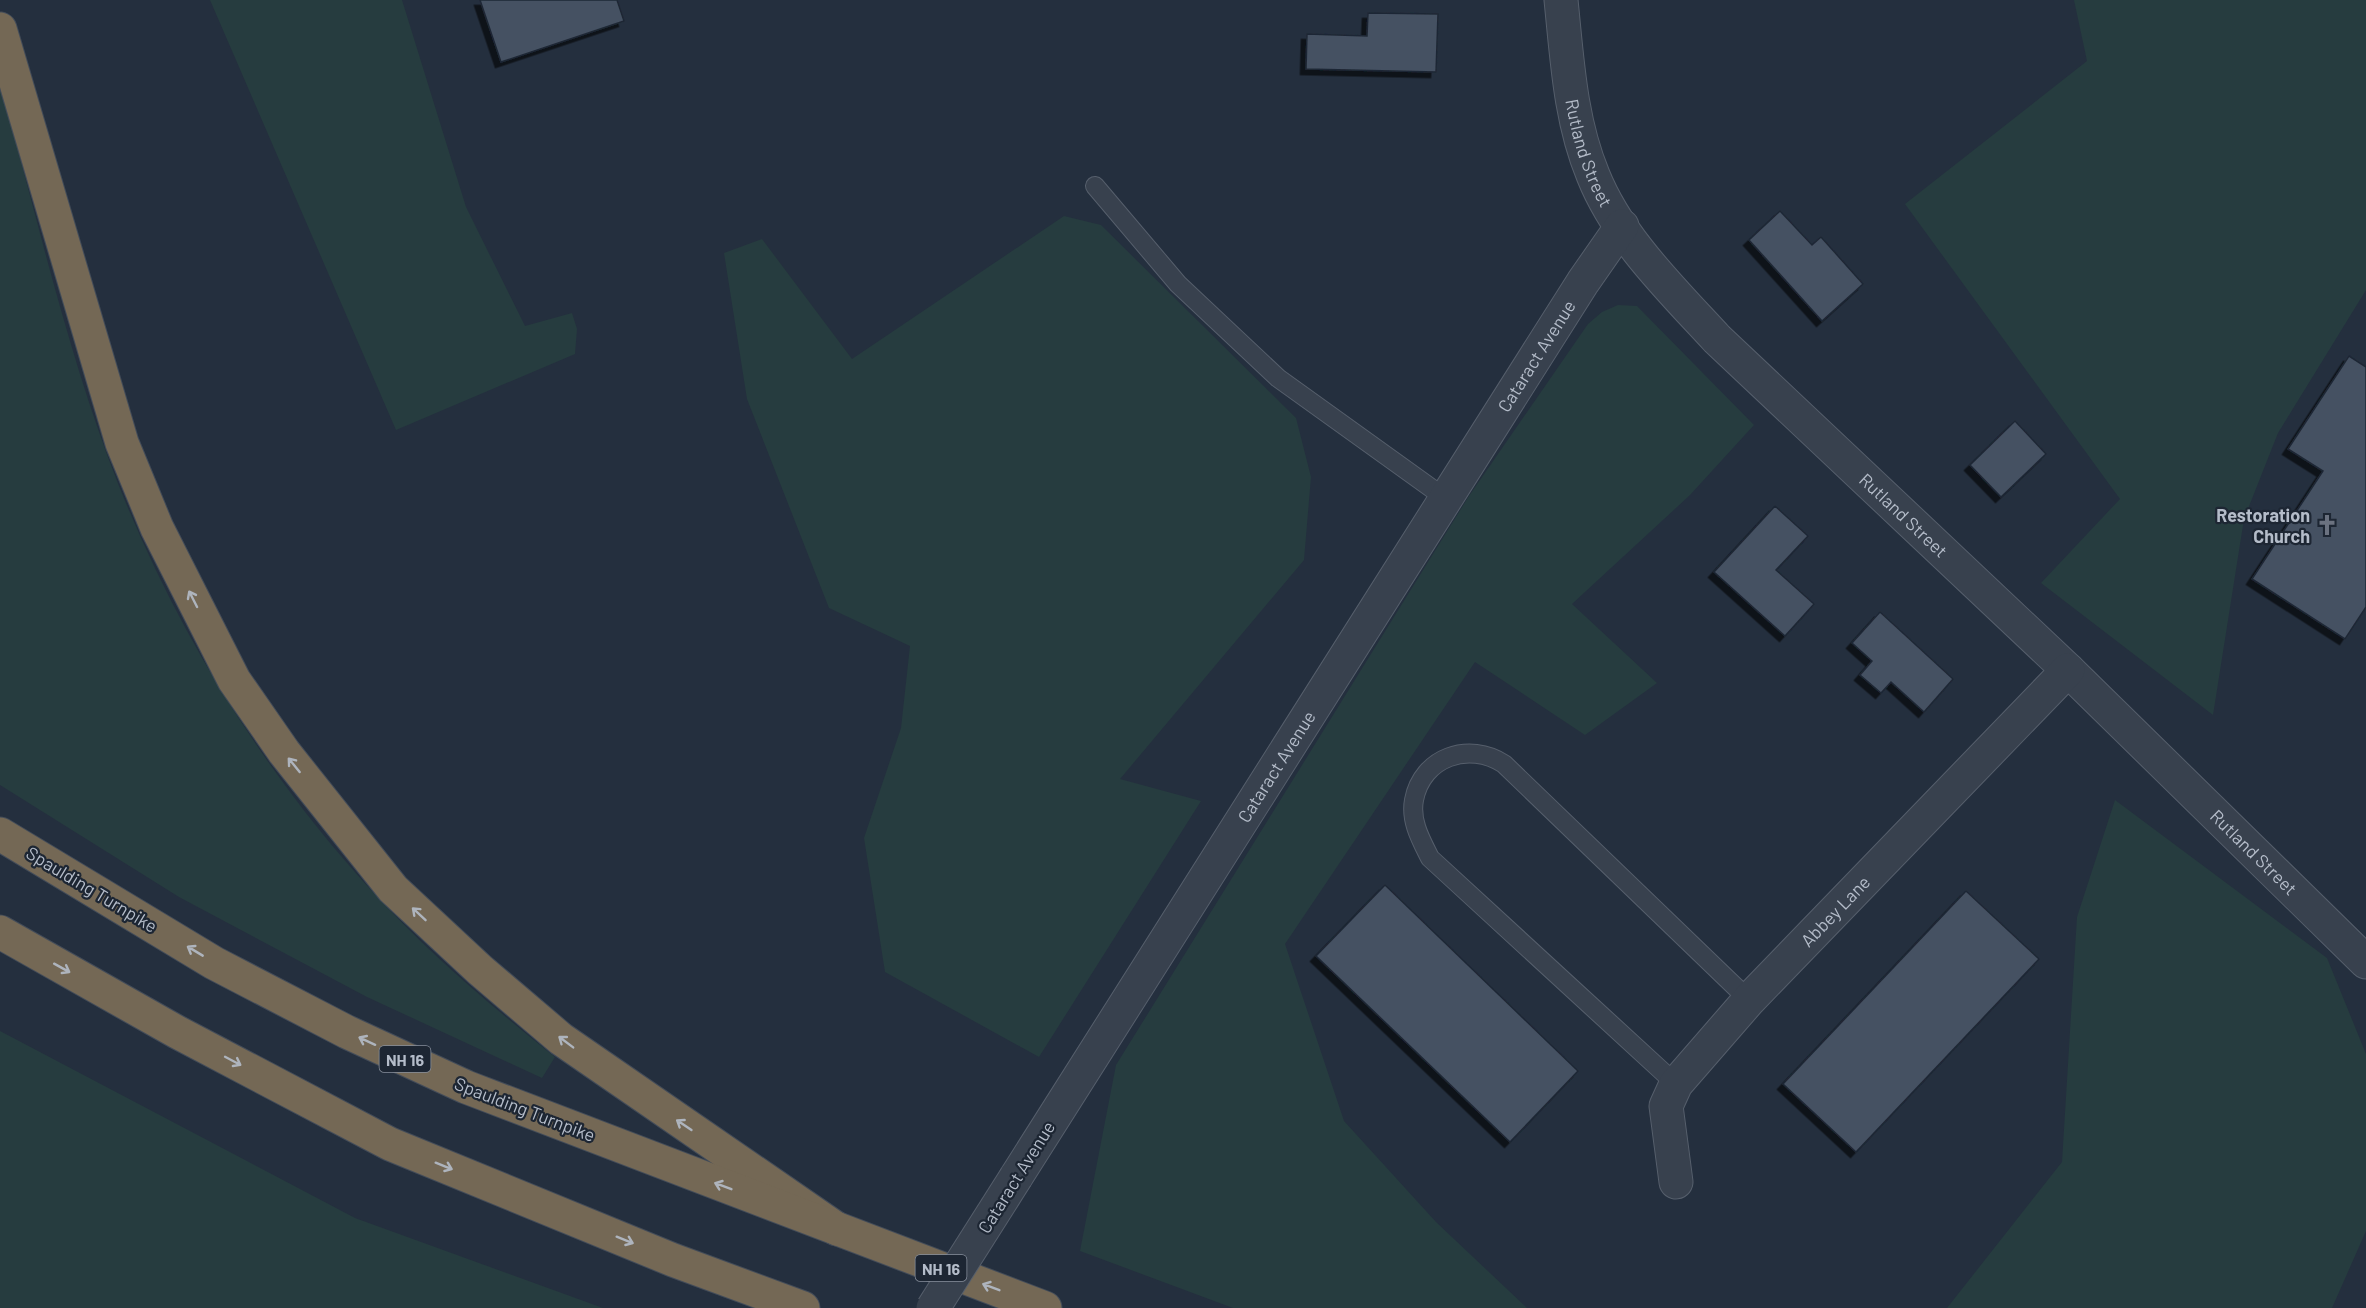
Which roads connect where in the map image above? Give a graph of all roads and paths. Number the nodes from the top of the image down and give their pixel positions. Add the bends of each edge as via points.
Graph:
1 (1561, 0) edge
2 (0, 28) edge
3 (1095, 186) dead end
4 (1622, 226) junction
5 (1445, 498) junction
6 (2068, 670) junction
7 (0, 834) edge
8 (4, 935) edge
9 (2366, 962) edge
10 (1749, 1000) junction
11 (1676, 1084) junction
12 (1676, 1182) dead end
13 (837, 1229) junction
14 (803, 1308) edge
15 (933, 1308) edge
16 (1046, 1308) edge

1 - 4 street, Rutland Street via 1569,79 1580,132 1593,176
13 -> 2 highway via 578,1052 480,970 393,889 284,752 234,680 157,528 122,443
3 - 5 lane via 1178,284 1278,378
4 - 5 street, Cataract Avenue
4 - 6 street, Rutland Street via 1665,282 1717,339
5 - 15 street, Cataract Avenue, bridge
6 - 9 street, Rutland Street
6 - 10 street, Abbey Lane
13 -> 7 highway, Spaulding Turnpike / NH 16 via 466,1087 347,1032 214,963
8 -> 14 highway via 390,1144 673,1260
10 - 11 street, Abbey Lane
10 - 11 lane via 1504,764 1492,756 1459,753 1439,761 1420,779 1413,802 1416,831 1430,858
11 - 12 street, Abbey Lane via 1666,1106
16 -> 13 highway, Spaulding Turnpike / NH 16

